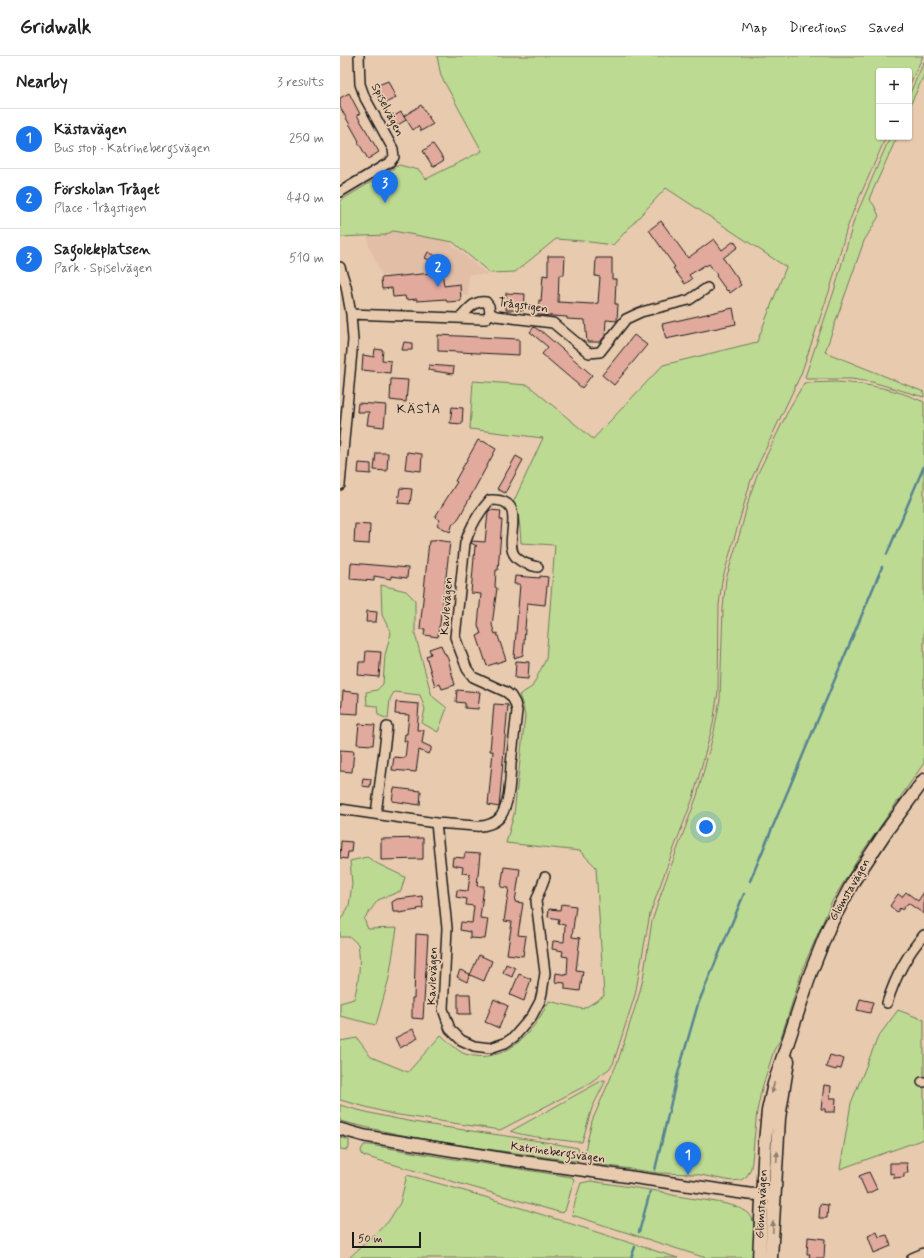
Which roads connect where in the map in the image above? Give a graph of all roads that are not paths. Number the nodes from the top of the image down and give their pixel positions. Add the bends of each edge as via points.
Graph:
1 (359, 56) edge
2 (340, 192) edge
3 (340, 267) edge
4 (707, 288) dead end
5 (490, 313) junction
6 (352, 314) junction
7 (460, 318) junction
8 (343, 418) edge
9 (340, 485) edge
10 (538, 567) dead end
11 (388, 727) dead end
12 (924, 780) edge
13 (340, 809) edge
14 (376, 814) junction
15 (436, 823) junction
16 (545, 877) dead end
17 (924, 935) edge
18 (887, 1003) dead end
19 (340, 1129) edge
20 (768, 1195) junction
21 (924, 1253) edge
22 (759, 1258) edge
23 (771, 1258) edge
24 (912, 1258) edge

1 - 2 street, Spiselvägen via 360,84 393,149 394,156 388,164
3 - 6 street
4 - 5 street, Trågstigen via 689,300 640,312 626,319 600,352 594,353 589,353 553,323 496,316
5 - 7 street, Trågstigen via 482,319
5 - 7 street via 486,302 480,301
6 - 7 street, Trågstigen
6 - 8 street via 353,340
8 - 9 street
10 - 15 street, Kavlevägen via 523,563 516,557 511,543 514,516 511,509 503,502 490,500 484,506 465,543 455,637 466,669 473,677 506,692 515,703 517,711 509,787 500,817 492,823 482,827
11 - 14 street
12 - 20 main road, Glömstavägen via 887,830 844,896 821,945 798,1011 783,1086
13 - 14 street, Kavlevägen
14 - 15 street, Kavlevägen
15 - 16 street, Kavlevägen via 447,928 443,1010 450,1029 467,1044 482,1048 505,1043 514,1037 532,1016 540,1002 545,973 536,901
17 - 18 street via 908,954
19 - 20 street, Katrinebergsvägen via 365,1136 505,1159
20 - 22 main road, Glömstavägen
23 -> 20 main road, Glömstavägen
21 - 24 street

